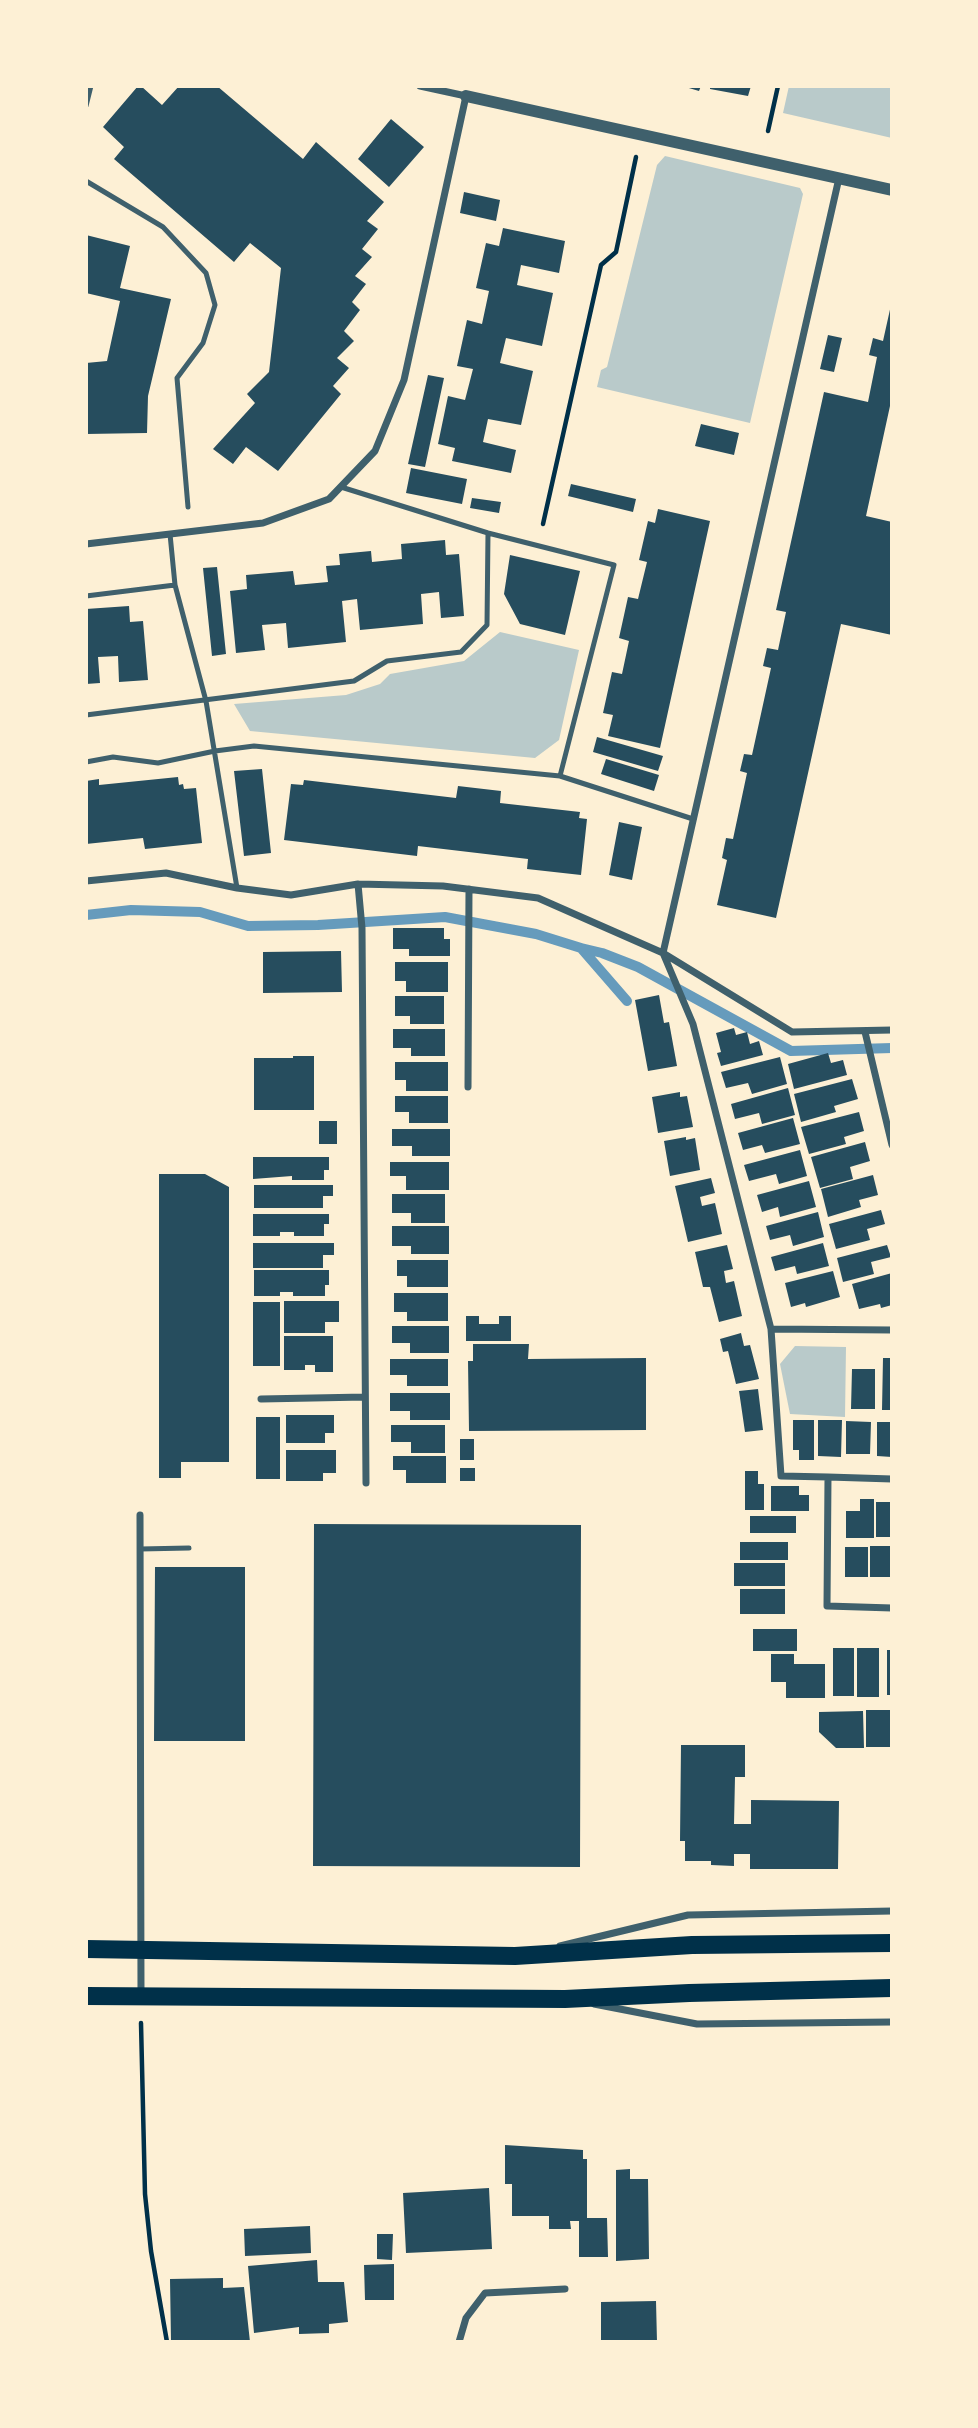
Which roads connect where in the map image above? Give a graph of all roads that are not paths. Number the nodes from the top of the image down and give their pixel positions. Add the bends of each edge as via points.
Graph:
1 (91, 86) edge
2 (420, 86) edge
3 (466, 96) junction
4 (86, 106) edge
5 (839, 178) junction
6 (86, 181) edge
7 (892, 190) edge
8 (341, 487) junction
9 (188, 507) dead end
10 (488, 533) junction
11 (170, 534) junction
12 (86, 544) edge
13 (176, 585) junction
14 (86, 596) edge
15 (205, 701) junction
16 (86, 715) edge
17 (215, 751) junction
18 (86, 762) edge
19 (560, 776) junction
20 (693, 819) junction
21 (86, 881) edge
22 (358, 884) junction
23 (237, 888) junction
24 (468, 889) junction
25 (663, 953) junction
26 (892, 1030) edge
27 (866, 1035) junction
28 (468, 1087) dead end
29 (892, 1146) edge
30 (771, 1329) junction
31 (892, 1330) edge
32 (365, 1397) junction
33 (261, 1399) dead end
34 (828, 1477) junction
35 (892, 1479) edge
36 (366, 1483) dead end
37 (140, 1515) dead end
38 (189, 1548) dead end
39 (140, 1549) junction
40 (892, 1608) edge
41 (892, 1911) edge
42 (892, 1943) edge
43 (140, 1949) junction
44 (86, 1950) edge
45 (514, 1956) junction
46 (892, 1988) edge
47 (141, 1995) junction
48 (86, 1996) edge
49 (565, 1999) junction
50 (892, 2022) edge
51 (565, 2289) dead end
52 (459, 2342) edge

1 - 4 lane
2 - 3 street
3 - 5 street
3 - 8 street via 404,380 375,452
5 - 7 street
5 - 20 street
6 - 9 lane via 163,227 205,273 215,306 203,343 177,379
8 - 10 lane
8 - 11 street via 329,499 263,523
10 - 15 lane via 486,625 461,652 387,661 354,681
10 - 19 lane via 614,565
11 - 12 street
11 - 13 lane
13 - 14 lane
13 - 15 lane
15 - 16 lane
15 - 17 lane
17 - 18 lane via 158,763 113,757
17 - 19 lane via 254,746
17 - 23 lane
19 - 20 lane
20 - 25 street
21 - 23 street via 166,873
22 - 23 street via 291,895
22 - 24 street
22 - 32 street
24 - 25 street via 538,898
24 - 28 street
25 - 27 street via 792,1032
25 - 30 street via 693,1024
26 - 27 street
27 - 29 street
30 - 31 street
30 - 34 street via 781,1476
32 - 33 street
32 - 36 street
34 - 35 street
34 - 40 street via 827,1606
37 - 39 street
38 - 39 lane
39 - 43 street
41 - 45 street via 688,1915
42 - 45 main road via 692,1945
43 - 44 main road
43 - 45 main road
43 - 47 street
46 - 49 main road
47 - 48 main road
47 - 49 main road
49 - 50 street via 697,2024
51 - 52 street via 485,2292 466,2318

